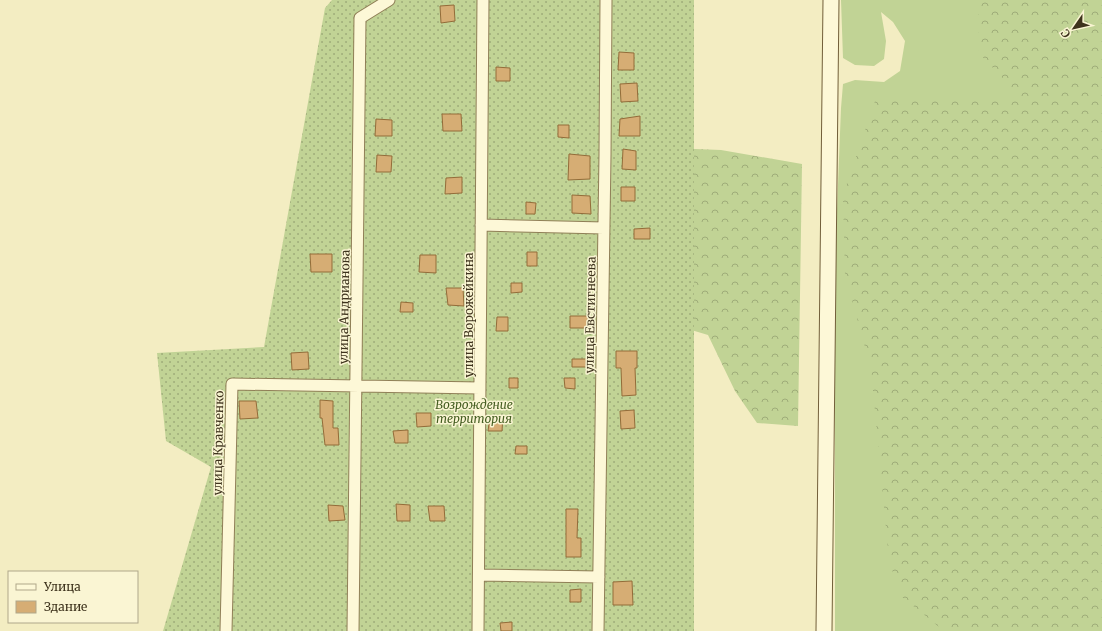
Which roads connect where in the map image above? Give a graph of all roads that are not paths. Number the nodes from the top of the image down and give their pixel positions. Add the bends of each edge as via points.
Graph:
1 (389, 0) edge
2 (483, 0) edge
3 (606, 0) edge
4 (831, 0) edge
5 (481, 225) junction
6 (604, 228) junction
7 (356, 386) junction
8 (480, 388) junction
9 (479, 576) junction
10 (599, 577) junction
11 (226, 631) edge
12 (353, 631) edge
13 (478, 631) edge
14 (598, 631) edge
15 (824, 631) edge

1 - 7 street, улица Андрианова via 360,18
2 - 5 street, улица Ворожейкина
3 - 6 street, улица Евстигнеева
4 - 15 main road
5 - 6 street
5 - 8 street, улица Ворожейкина
6 - 10 street, улица Евстигнеева
7 - 8 street, улица Кравченко
7 - 11 street, улица Кравченко via 232,384
7 - 12 street, улица Андрианова
8 - 9 street, улица Ворожейкина
9 - 10 street
9 - 13 street, улица Ворожейкина
10 - 14 street, улица Евстигнеева

